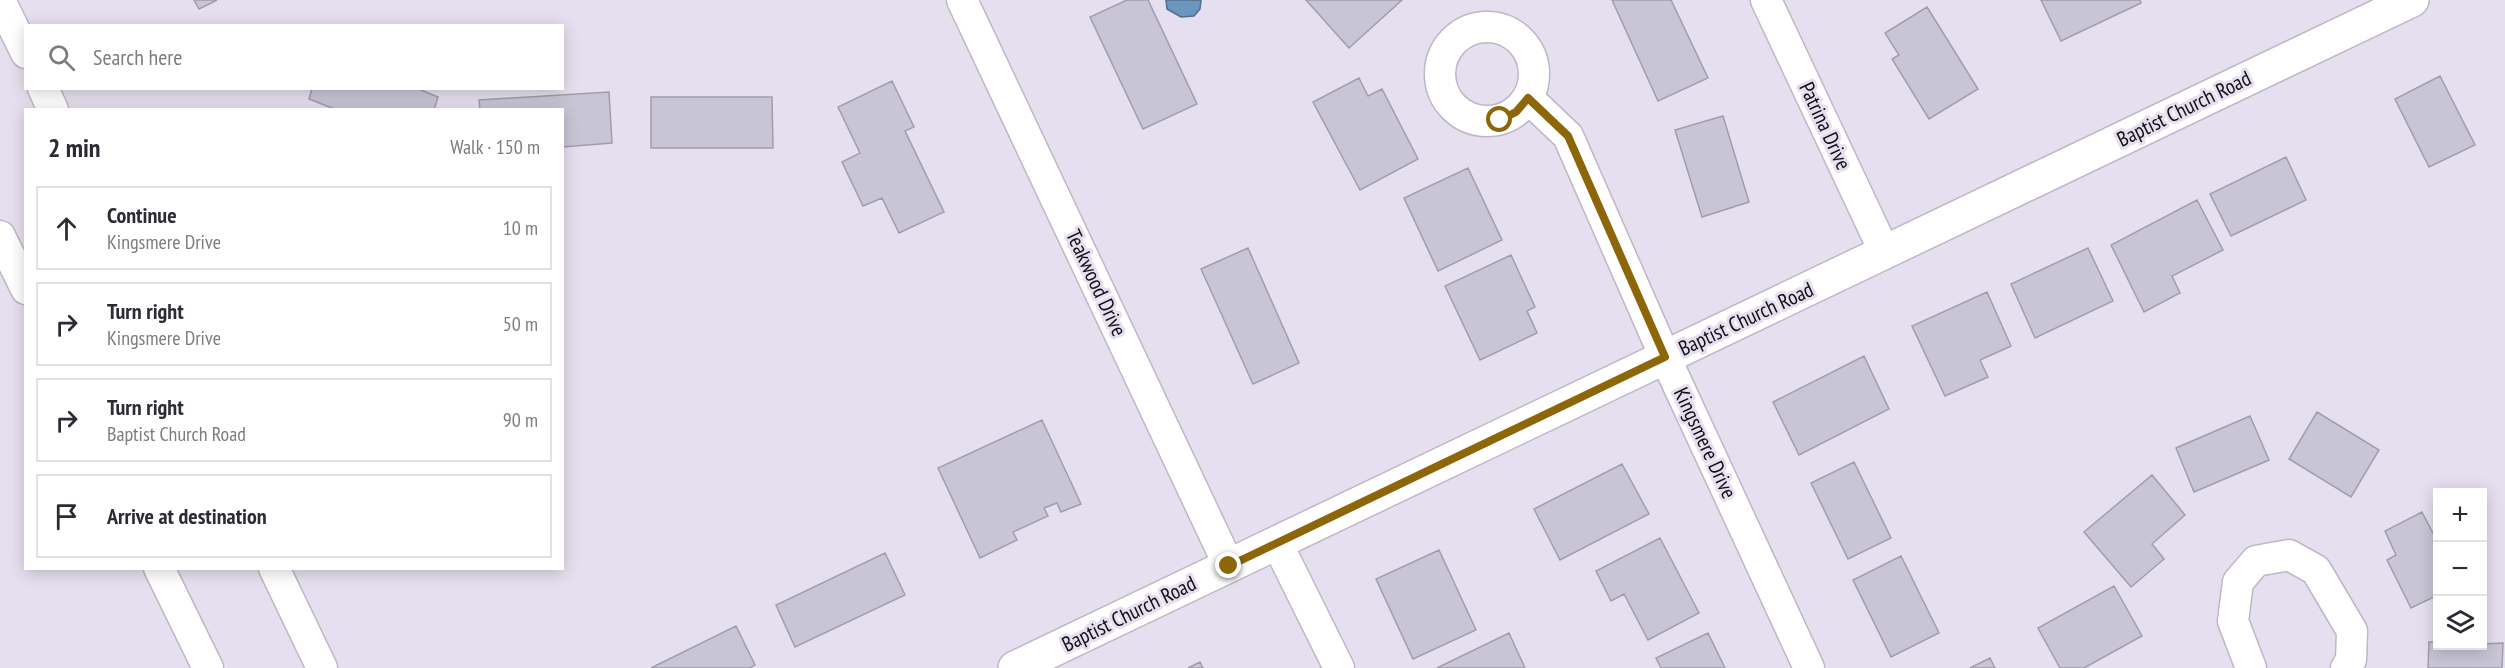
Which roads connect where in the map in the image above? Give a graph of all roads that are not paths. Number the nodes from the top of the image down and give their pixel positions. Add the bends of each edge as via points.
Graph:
1 (0, 0) edge
2 (962, 0) edge
3 (1766, 0) edge
4 (2408, 1) edge
5 (24, 49) edge
6 (44, 90) edge
7 (1528, 98) dead end
8 (52, 108) edge
9 (0, 236) edge
10 (1885, 253) junction
11 (24, 285) edge
12 (1665, 357) junction
13 (1276, 543) junction
14 (1229, 566) junction
15 (160, 570) edge
16 (275, 570) edge
17 (208, 668) edge
18 (322, 668) edge
19 (1015, 668) edge
20 (1340, 668) edge
21 (1809, 668) edge
22 (2251, 668) edge
23 (2346, 668) edge

1 - 5 street
2 - 14 street, Teakwood Drive
3 - 10 street, Patrina Drive
4 - 10 street, Baptist Church Road
6 - 8 street
7 - 12 street, Kingsmere Drive via 1568,136
9 - 11 street
10 - 12 street, Baptist Church Road
12 - 13 street, Baptist Church Road
12 - 21 street, Kingsmere Drive
13 - 14 street, Baptist Church Road
13 - 20 street
14 - 19 street, Baptist Church Road
15 - 17 street
16 - 18 street
22 - 23 street via 2233,621 2238,582 2256,561 2289,555 2316,570 2352,631 2351,660

